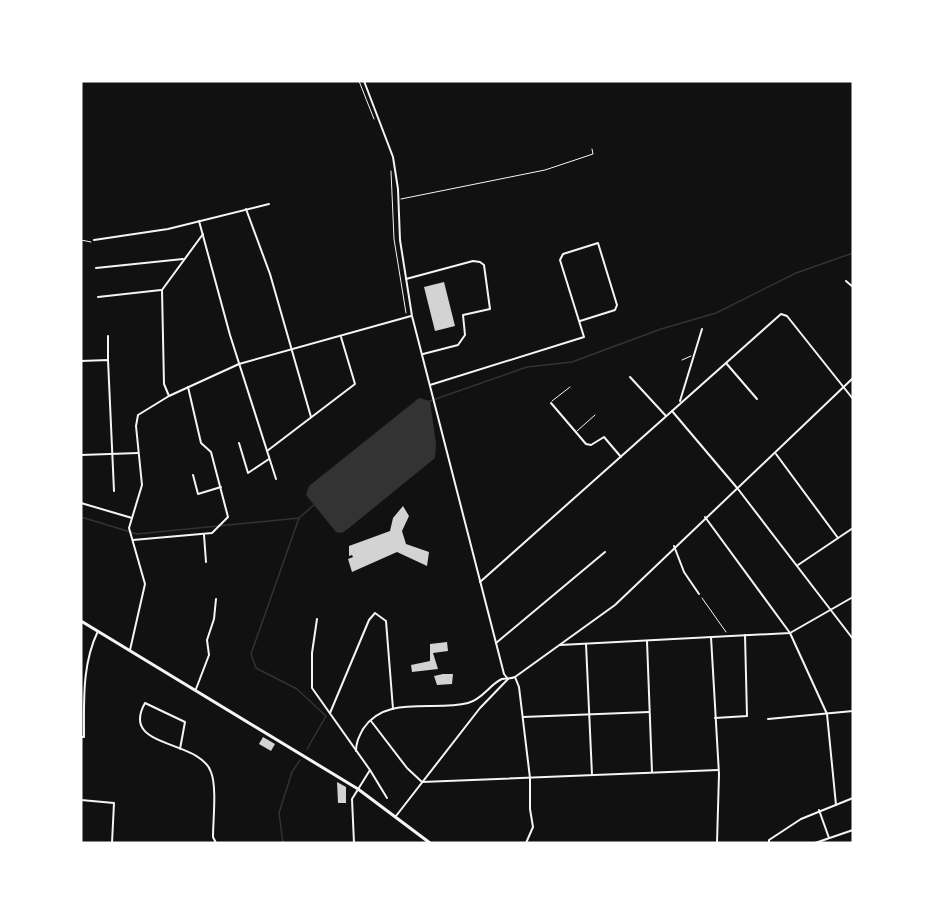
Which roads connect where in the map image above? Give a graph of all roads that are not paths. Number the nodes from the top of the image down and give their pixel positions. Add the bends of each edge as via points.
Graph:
1 (364, 81) edge
2 (592, 149) dead end
3 (399, 200) junction
4 (269, 204) dead end
5 (246, 209) junction
6 (200, 221) junction
7 (203, 234) junction
8 (93, 241) road end
9 (183, 258) junction
10 (96, 268) dead end
11 (406, 279) junction
12 (846, 280) dead end
13 (853, 286) edge
14 (162, 290) junction
15 (98, 297) dead end
16 (412, 316) junction
17 (580, 321) junction
18 (702, 328) dead end
19 (108, 336) dead end
20 (341, 338) junction
21 (290, 350) junction
22 (421, 354) junction
23 (694, 356) junction
24 (108, 360) junction
25 (682, 360) dead end
26 (81, 361) edge
27 (726, 363) junction
28 (239, 364) junction
29 (630, 377) dead end
30 (853, 378) edge
31 (430, 385) junction
32 (188, 387) junction
33 (570, 387) dead end
34 (845, 388) junction
35 (169, 396) junction
36 (757, 399) dead end
37 (853, 399) edge
38 (551, 402) joint
39 (680, 404) junction
40 (672, 411) junction
41 (595, 415) dead end
42 (666, 416) junction
43 (311, 417) junction
44 (576, 432) junction
45 (239, 443) dead end
46 (267, 451) junction
47 (138, 453) junction
48 (81, 454) edge
49 (112, 454) junction
50 (776, 454) junction
51 (621, 457) junction
52 (269, 459) junction
53 (193, 475) dead end
54 (276, 479) dead end
55 (221, 488) junction
56 (738, 489) junction
57 (114, 491) dead end
58 (81, 503) edge
59 (705, 517) junction
60 (132, 518) junction
61 (853, 528) edge
62 (204, 534) junction
63 (838, 538) junction
64 (133, 540) junction
65 (674, 546) junction
66 (605, 552) dead end
67 (206, 562) dead end
68 (798, 565) junction
69 (480, 582) junction
70 (699, 594) road end
71 (853, 597) edge
72 (216, 599) dead end
73 (830, 610) junction
74 (317, 619) dead end
75 (81, 621) edge
76 (98, 631) junction
77 (790, 633) junction
78 (745, 635) junction
79 (711, 637) junction
80 (853, 639) edge
81 (647, 641) junction
82 (496, 644) junction
83 (586, 644) junction
84 (560, 645) junction
85 (130, 650) junction
86 (515, 677) junction
87 (508, 679) junction
88 (196, 689) junction
89 (393, 709) junction
90 (853, 711) edge
91 (649, 712) junction
92 (330, 713) junction
93 (588, 714) junction
94 (827, 714) junction
95 (523, 717) junction
96 (715, 718) junction
97 (768, 719) dead end
98 (371, 721) junction
99 (82, 737) edge
100 (180, 749) junction
101 (356, 751) junction
102 (370, 770) junction
103 (718, 770) junction
104 (652, 772) junction
105 (592, 775) junction
106 (530, 778) junction
107 (422, 782) junction
108 (358, 789) junction
109 (387, 798) dead end
110 (853, 798) edge
111 (81, 800) edge
112 (836, 805) junction
113 (819, 810) junction
114 (396, 816) junction
115 (853, 830) edge
116 (829, 838) junction
117 (111, 843) edge
118 (216, 843) edge
119 (354, 843) edge
120 (430, 843) edge
121 (526, 843) edge
122 (717, 843) edge
123 (769, 843) edge
124 (815, 843) edge

1 - 3 street via 393,157
2 - 3 lane via 593,154 545,170
3 - 11 street
4 - 5 street
5 - 6 street
5 - 21 street via 270,274
6 - 7 street
6 - 8 street
7 - 9 street
7 - 28 street
9 - 10 street
9 - 14 street
11 - 16 street
11 - 22 street via 473,261 484,265 490,309 463,315 465,335 458,345
12 - 13 street
14 - 15 street
14 - 35 street via 164,384
16 - 20 street
16 - 22 street
17 - 17 street via 615,310 617,305 598,243 563,254 560,260
17 - 31 street via 584,337
18 - 23 street
19 - 24 street
20 - 21 street
20 - 43 street via 355,384
21 - 28 street
21 - 43 street
22 - 31 street
23 - 25 lane
23 - 39 street
24 - 26 street
24 - 49 street
27 - 34 street via 783,314
27 - 36 street
27 - 39 street
28 - 32 street
28 - 46 street
29 - 42 street
30 - 34 street
31 - 69 street
32 - 35 street
32 - 55 street via 201,443 211,452
33 - 38 lane
34 - 37 street
34 - 50 street
35 - 47 street via 138,415
38 - 44 street
39 - 40 street
40 - 42 street
40 - 56 street
41 - 44 lane
42 - 51 street
43 - 46 street
44 - 51 street via 588,445 604,437
45 - 52 street via 248,473
46 - 52 street
47 - 49 street
47 - 60 street via 142,484
48 - 49 street
49 - 57 street
50 - 56 street
50 - 63 street
51 - 69 street
52 - 54 street
53 - 55 street via 198,494
55 - 62 street via 229,515 219,528
56 - 59 street
56 - 68 street
58 - 60 street
59 - 65 street
59 - 77 street
60 - 64 street via 129,528
61 - 63 street
62 - 64 street
62 - 67 street
63 - 68 street
64 - 85 street via 145,584
65 - 70 street via 684,572
65 - 84 street via 615,605
66 - 82 street
68 - 73 street
69 - 82 street
71 - 73 street
72 - 88 street via 207,640 209,655
73 - 77 street
73 - 80 street
74 - 92 street via 311,685
75 - 76 main road
76 - 85 main road
76 - 99 street via 89,648
77 - 78 street
77 - 94 street
78 - 79 street
78 - 96 street via 747,716
79 - 81 street
79 - 96 street
81 - 83 street
81 - 91 street
82 - 87 street
83 - 84 street
83 - 93 street
84 - 86 street
85 - 88 main road
86 - 87 street
86 - 95 street
87 - 89 street via 466,704
87 - 107 street
88 - 108 main road
89 - 92 street via 386,621 375,613
89 - 98 street
90 - 94 street
91 - 93 street
91 - 104 street
92 - 101 street
93 - 95 street
93 - 105 street
94 - 97 street
94 - 112 street
95 - 106 street
96 - 103 street
98 - 101 street via 359,736
98 - 107 street
100 - 100 street via 185,722 146,703 140,713 143,731
100 - 118 street via 203,760 211,772
101 - 102 street
102 - 108 street
102 - 109 street
103 - 104 street
103 - 122 street
104 - 105 street
105 - 106 street
106 - 107 street
106 - 121 street via 533,827
107 - 114 street
108 - 114 main road
108 - 119 street via 352,799
110 - 112 street
111 - 117 street via 114,803
112 - 113 street
113 - 116 street
113 - 123 street via 785,828
114 - 120 main road
115 - 116 street
116 - 124 street

